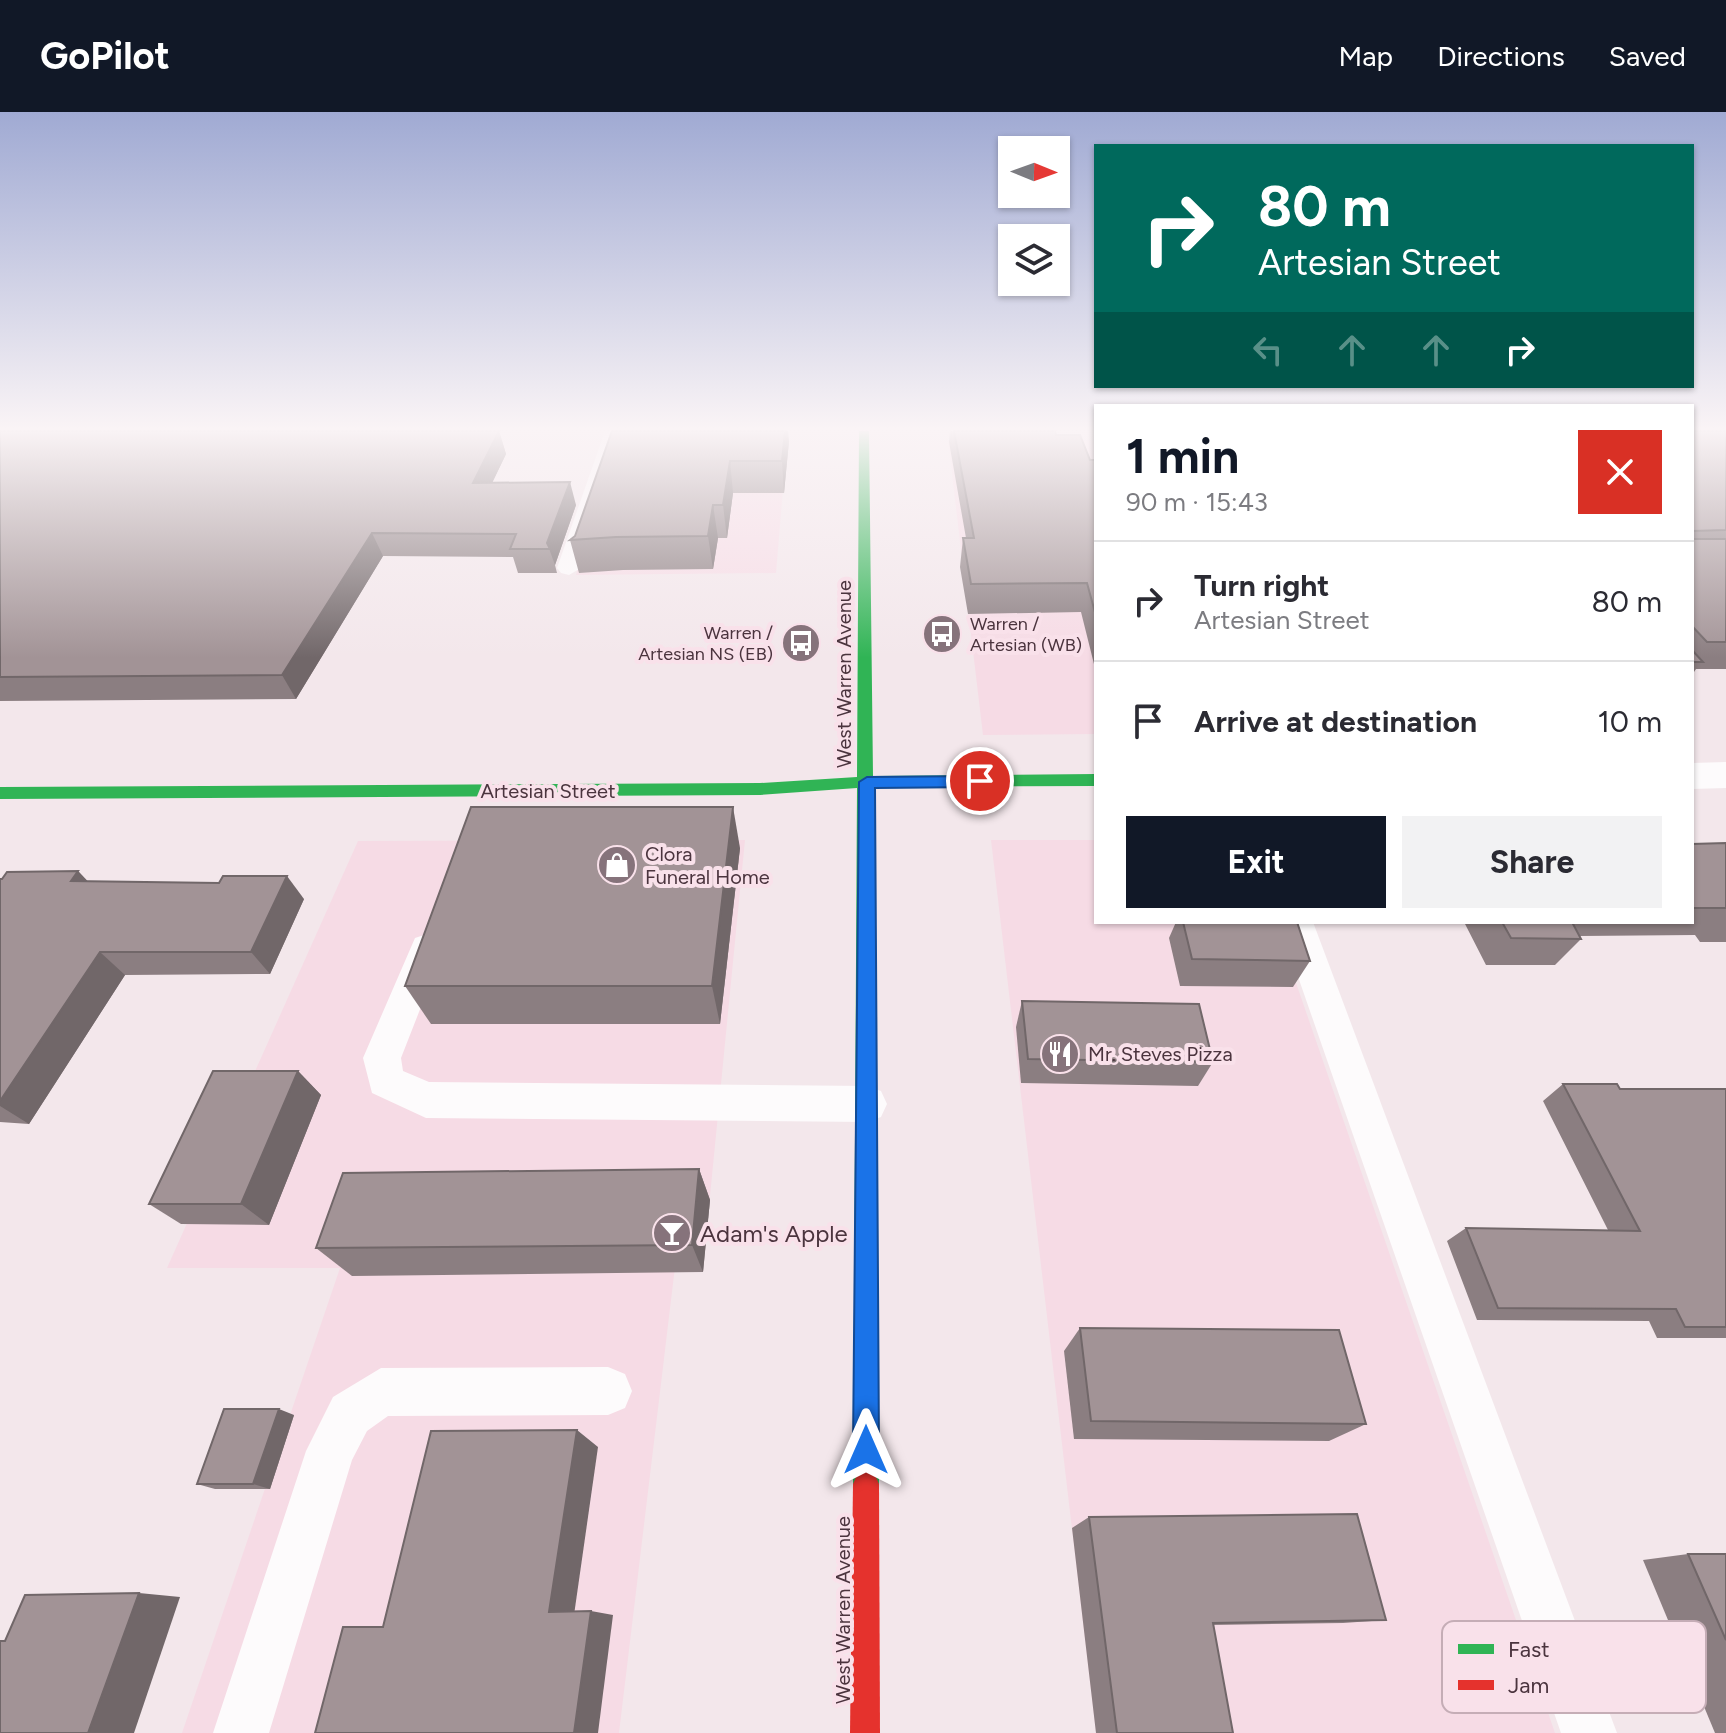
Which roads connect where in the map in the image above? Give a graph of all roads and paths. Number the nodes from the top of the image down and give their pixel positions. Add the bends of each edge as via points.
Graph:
1 (590, 507) edge
2 (865, 507) edge
3 (569, 568) edge
4 (1726, 775) edge
5 (1694, 776) edge
6 (1094, 780) edge
7 (867, 782) junction
8 (487, 791) junction
9 (0, 793) edge
10 (476, 827) edge
11 (442, 912) edge
12 (1297, 924) edge
13 (867, 1104) junction
14 (608, 1391) dead end
15 (1549, 1621) edge
16 (1582, 1713) edge
17 (241, 1733) edge
18 (865, 1733) edge
19 (1589, 1733) edge

1 - 3 lane
2 - 7 main road, West Warren Avenue
4 - 5 street
6 - 7 main road, Artesian Street
7 - 8 main road, Artesian Street via 760,789
7 - 13 main road, West Warren Avenue
8 - 9 main road, Artesian Street
8 - 10 lane
11 - 13 lane via 382,1058 386,1081 426,1100
12 - 15 lane
13 - 18 main road, West Warren Avenue
14 - 17 lane via 381,1392 350,1414 330,1451
16 - 19 lane

